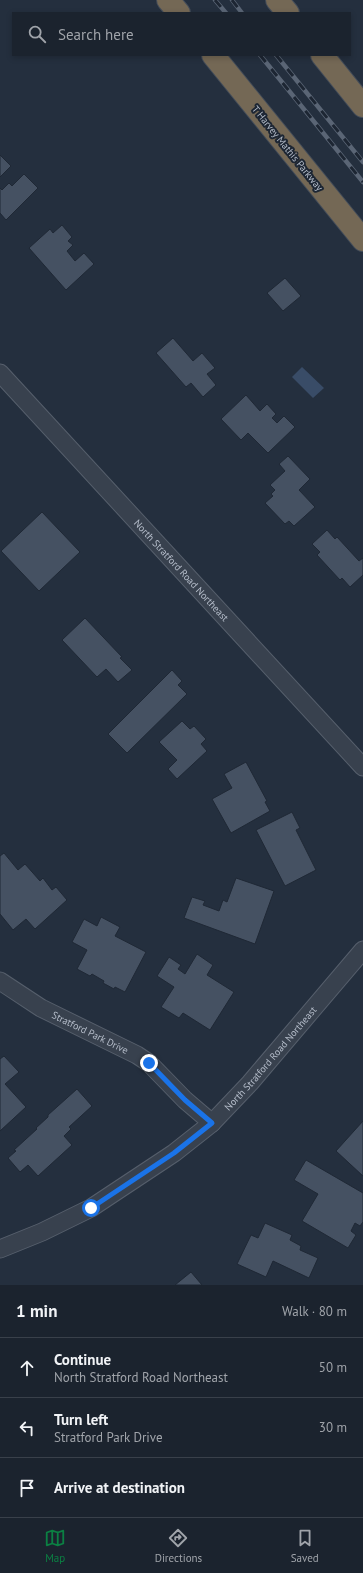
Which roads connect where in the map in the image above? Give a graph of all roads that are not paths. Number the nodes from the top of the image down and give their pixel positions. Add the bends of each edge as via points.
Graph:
1 (168, 0) edge
2 (277, 0) edge
3 (177, 12) edge
4 (287, 12) edge
5 (214, 56) edge
6 (323, 56) edge
7 (363, 106) edge
8 (363, 240) edge
9 (0, 373) edge
10 (363, 767) edge
11 (363, 950) edge
12 (0, 981) edge
13 (212, 1123) junction
14 (0, 1249) edge

1 - 3 highway
2 - 4 highway
5 - 8 highway, T Harvey Mathis Parkway
6 - 7 highway
9 - 10 street, North Stratford Road Northeast
11 - 13 street, North Stratford Road Northeast via 250,1083
12 - 13 street, Stratford Park Drive via 41,1008 149,1063
13 - 14 street, North Stratford Road Northeast via 174,1153 91,1208

